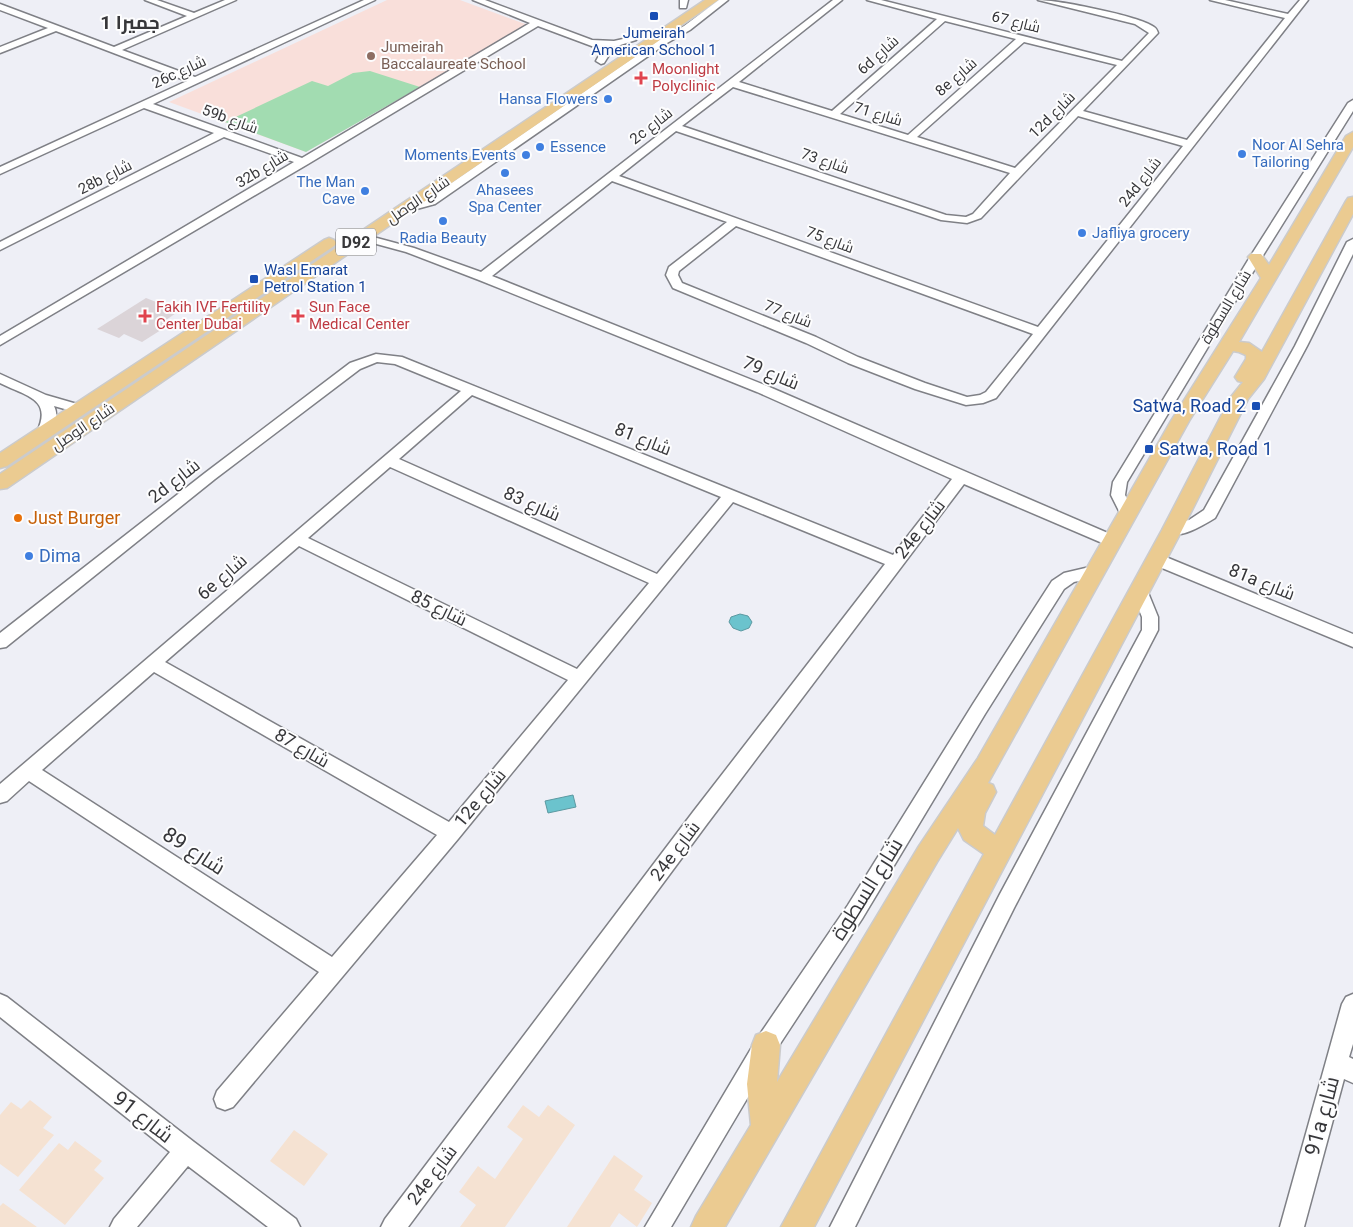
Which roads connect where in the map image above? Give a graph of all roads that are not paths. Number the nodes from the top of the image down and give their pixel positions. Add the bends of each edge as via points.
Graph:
1 (149, 0) edge
2 (232, 0) edge
3 (371, 0) edge
4 (477, 0) edge
5 (701, 0) edge
6 (712, 0) edge
7 (724, 0) edge
8 (838, 0) edge
9 (871, 0) edge
10 (1042, 0) edge
11 (1214, 0) edge
12 (1304, 0) edge
13 (686, 2) edge
14 (0, 6) edge
15 (195, 16) junction
16 (1290, 17) junction
17 (944, 18) junction
18 (538, 22) junction
19 (56, 28) junction
20 (1023, 38) junction
21 (582, 39) junction
22 (636, 44) junction
23 (0, 50) edge
24 (116, 50) junction
25 (602, 61) junction
26 (1124, 64) junction
27 (196, 81) junction
28 (731, 83) junction
29 (1353, 103) edge
30 (146, 105) junction
31 (528, 110) dead end
32 (1075, 112) junction
33 (832, 115) junction
34 (674, 127) junction
35 (223, 133) junction
36 (1353, 136) edge
37 (487, 137) dead end
38 (909, 139) junction
39 (1189, 144) junction
40 (1338, 160) junction
41 (304, 162) junction
42 (0, 171) edge
43 (1017, 172) junction
44 (610, 177) junction
45 (1349, 198) edge
46 (392, 212) junction
47 (966, 220) joint
48 (735, 221) junction
49 (362, 238) junction
50 (1353, 242) edge
51 (0, 247) edge
52 (410, 250) junction
53 (1256, 257) junction
54 (483, 277) junction
55 (1269, 278) junction
56 (1039, 332) junction
57 (0, 341) edge
58 (1228, 346) junction
59 (376, 358) joint
60 (0, 378) edge
61 (471, 389) junction
62 (1240, 397) junction
63 (41, 398) junction
64 (978, 400) joint
65 (79, 409) junction
66 (44, 432) junction
67 (388, 460) junction
68 (0, 462) edge
69 (0, 476) edge
70 (961, 477) junction
71 (0, 483) edge
72 (731, 495) junction
73 (1128, 515) junction
74 (1172, 530) junction
75 (298, 538) junction
76 (1112, 541) junction
77 (1156, 559) junction
78 (895, 562) junction
79 (1094, 572) junction
80 (660, 582) junction
81 (1139, 590) junction
82 (1353, 641) edge
83 (0, 642) edge
84 (152, 663) junction
85 (580, 678) junction
86 (986, 765) junction
87 (28, 771) junction
88 (0, 795) edge
89 (451, 833) junction
90 (1000, 849) junction
91 (335, 971) junction
92 (0, 1004) edge
93 (1353, 1004) edge
94 (766, 1045) junction
95 (1345, 1067) edge
96 (225, 1099) dead end
97 (766, 1126) junction
98 (186, 1150) junction
99 (122, 1227) edge
100 (288, 1227) edge
101 (393, 1227) edge
102 (657, 1227) edge
103 (707, 1227) edge
104 (797, 1227) edge
105 (842, 1227) edge
106 (1292, 1227) edge

1 - 15 street
2 - 15 street
3 - 27 street, 26c شارع
4 - 18 street
5 - 22 main road
6 - 22 main road, شارع الوصل / D92
7 - 46 street via 431,202
8 - 28 street, 2c شارع
9 - 17 street, شارع 67
10 - 26 street, 12d شارع via 1138,22 1152,29 1153,35
11 - 16 street
12 - 16 street, 24d شارع
13 - 22 main road, شارع الوصل / D92
14 - 19 street
15 - 24 street
16 - 39 street, 24d شارع
17 - 20 street, شارع 67
17 - 33 street, 6d شارع
18 - 21 street
18 - 41 street, 32b شارع
19 - 23 street
19 - 24 street
20 - 26 street, شارع 67
20 - 38 street, 8e شارع
21 - 22 street
21 - 25 street via 605,50 606,56
22 - 25 main road, شارع الوصل / D92
22 - 46 main road, شارع الوصل / D92
24 - 27 street
25 - 31 main road, شارع الوصل / D92
26 - 32 street, 12d شارع
27 - 30 street, 26c شارع
28 - 33 street, شارع 71
28 - 34 street, 2c شارع
29 - 53 street, شارع السطوة
30 - 35 street, 59b شارع
30 - 42 street, 26c شارع
32 - 39 street
32 - 43 street, 12d شارع
33 - 38 street, شارع 71
34 - 44 street, 2c شارع
34 - 47 street, شارع 73 via 945,218
35 - 41 street, 59b شارع
35 - 51 street, 28b شارع
36 - 40 main road, شارع السطوة
37 - 46 main road, شارع الوصل / D92
38 - 43 street, شارع 71
39 - 56 street, 24d شارع
40 - 45 main road via 1344,170 1337,180
40 - 55 main road, شارع السطوة
41 - 57 street, 32b شارع
43 - 47 street, 12d شارع via 977,216
44 - 48 street, شارع 75
44 - 54 street, 2c شارع
45 - 62 main road via 1254,379
46 - 49 main road, شارع الوصل / D92
46 - 52 street, شارع 79 via 384,228 386,236
46 - 65 main road, شارع الوصل / D92 via 228,308
48 - 56 street, شارع 75
48 - 64 street, شارع 77 via 673,270 673,280 678,285 878,370 960,400
49 - 52 street, شارع 79
49 - 71 main road, شارع الوصل / D92
50 - 74 street via 1301,346 1211,511 1201,521
52 - 54 street, شارع 79
53 - 55 main road
53 - 73 street, شارع السطوة via 1120,482 1118,495
54 - 70 street, شارع 79 via 762,389
55 - 58 main road, شارع السطوة
56 - 64 street, 24d شارع via 991,395
58 - 62 main road via 1248,349 1255,356 1242,383
58 - 73 main road, شارع السطوة via 1180,421
59 - 61 street, شارع 81 via 397,360
59 - 83 street, 2d شارع via 355,366
60 - 63 street
61 - 67 street, 6e شارع
61 - 72 street, شارع 81
62 - 74 main road
63 - 65 street
63 - 66 street via 51,414
65 - 66 main road, شارع الوصل / D92
65 - 69 main road via 83,413 80,420
66 - 68 main road, شارع الوصل / D92
67 - 75 street, 6e شارع
67 - 80 street, شارع 83
70 - 76 street, شارع 79
70 - 78 street, 24e شارع
72 - 78 street, شارع 81
72 - 80 street, 12e شارع
73 - 76 main road, شارع السطوة
74 - 77 main road
75 - 84 street, 6e شارع
75 - 85 street, شارع 85
76 - 79 main road, شارع السطوة
77 - 81 main road
77 - 82 street, 81a شارع
78 - 101 street, 24e شارع
79 - 86 main road, شارع السطوة
79 - 94 street, شارع السطوة via 1070,577 1058,585 854,912
80 - 85 street, 12e شارع
81 - 90 main road
81 - 105 street via 1150,617 1150,630 1008,899 894,1130
84 - 87 street, 6e شارع
84 - 89 street, شارع 87
85 - 89 street, 12e شارع
86 - 90 main road via 985,789 969,825 982,842
86 - 97 main road, شارع السطوة via 928,854
87 - 88 street, 6e شارع
87 - 91 street, شارع 89
89 - 91 street, 12e شارع
90 - 104 main road
91 - 96 street, 12e شارع
92 - 98 street, شارع 91
93 - 95 street, 91a شارع
94 - 97 main road via 762,1084
94 - 102 street, شارع السطوة
95 - 106 street, 91a شارع
97 - 103 main road, شارع السطوة
98 - 99 street
98 - 100 street, شارع 91

